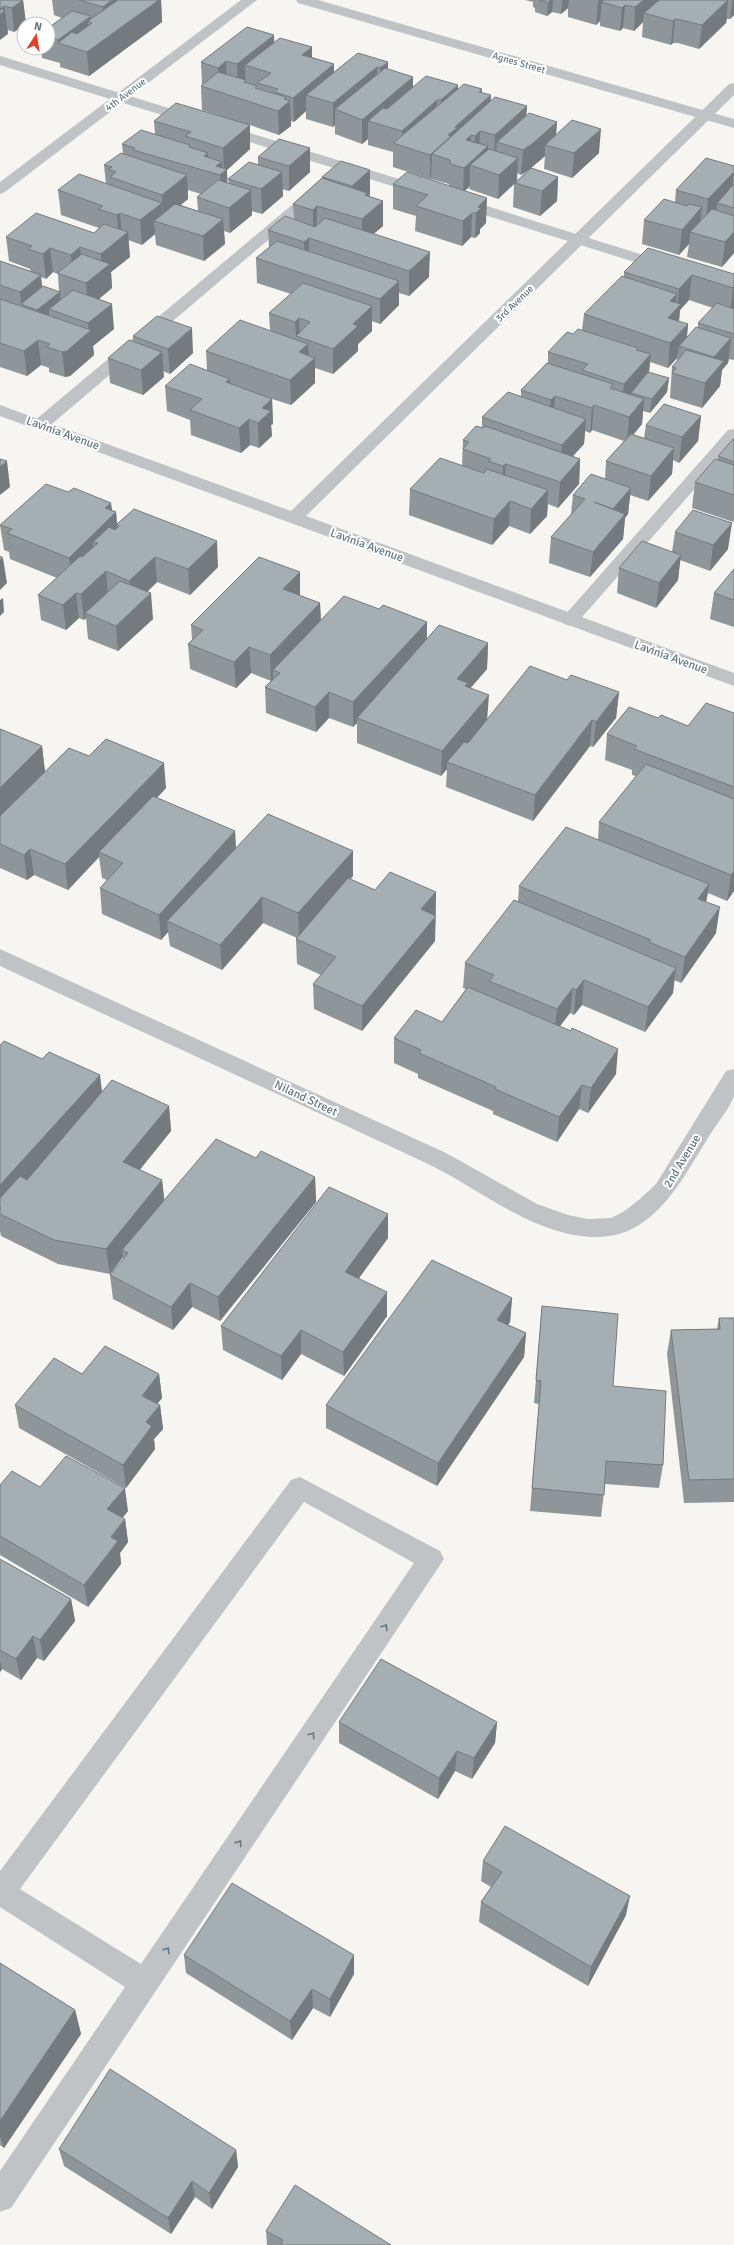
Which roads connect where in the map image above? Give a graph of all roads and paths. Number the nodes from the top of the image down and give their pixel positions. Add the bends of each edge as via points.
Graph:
1 (250, 0) edge
2 (303, 0) edge
3 (0, 60) edge
4 (734, 87) edge
5 (121, 97) junction
6 (704, 116) junction
7 (734, 124) edge
8 (346, 167) junction
9 (0, 189) edge
10 (578, 240) junction
11 (682, 272) edge
12 (0, 410) edge
13 (40, 425) junction
14 (734, 434) edge
15 (294, 518) junction
16 (570, 620) junction
17 (734, 680) edge
18 (0, 957) edge
19 (734, 1077) edge
20 (612, 1226) joint
21 (145, 1983) junction
22 (0, 2197) edge

1 - 5 street, 4th Avenue
2 - 6 street, Agnes Street
3 - 5 street
4 - 6 street, 3rd Avenue
5 - 8 street
5 - 9 street, 4th Avenue
6 - 7 street, Agnes Street
6 - 10 street, 3rd Avenue
8 - 10 street
8 - 13 street
10 - 11 street
10 - 15 street, 3rd Avenue
12 - 13 street, Lavinia Avenue
13 - 15 street, Lavinia Avenue
14 - 16 street
15 - 16 street, Lavinia Avenue
16 - 17 street, Lavinia Avenue
18 - 20 street, Niland Street via 440,1161 542,1216 566,1225 591,1229
19 - 20 street, 2nd Avenue via 664,1190 636,1218
21 -> 21 street via 431,1559 300,1488 1,1892
21 - 22 street

